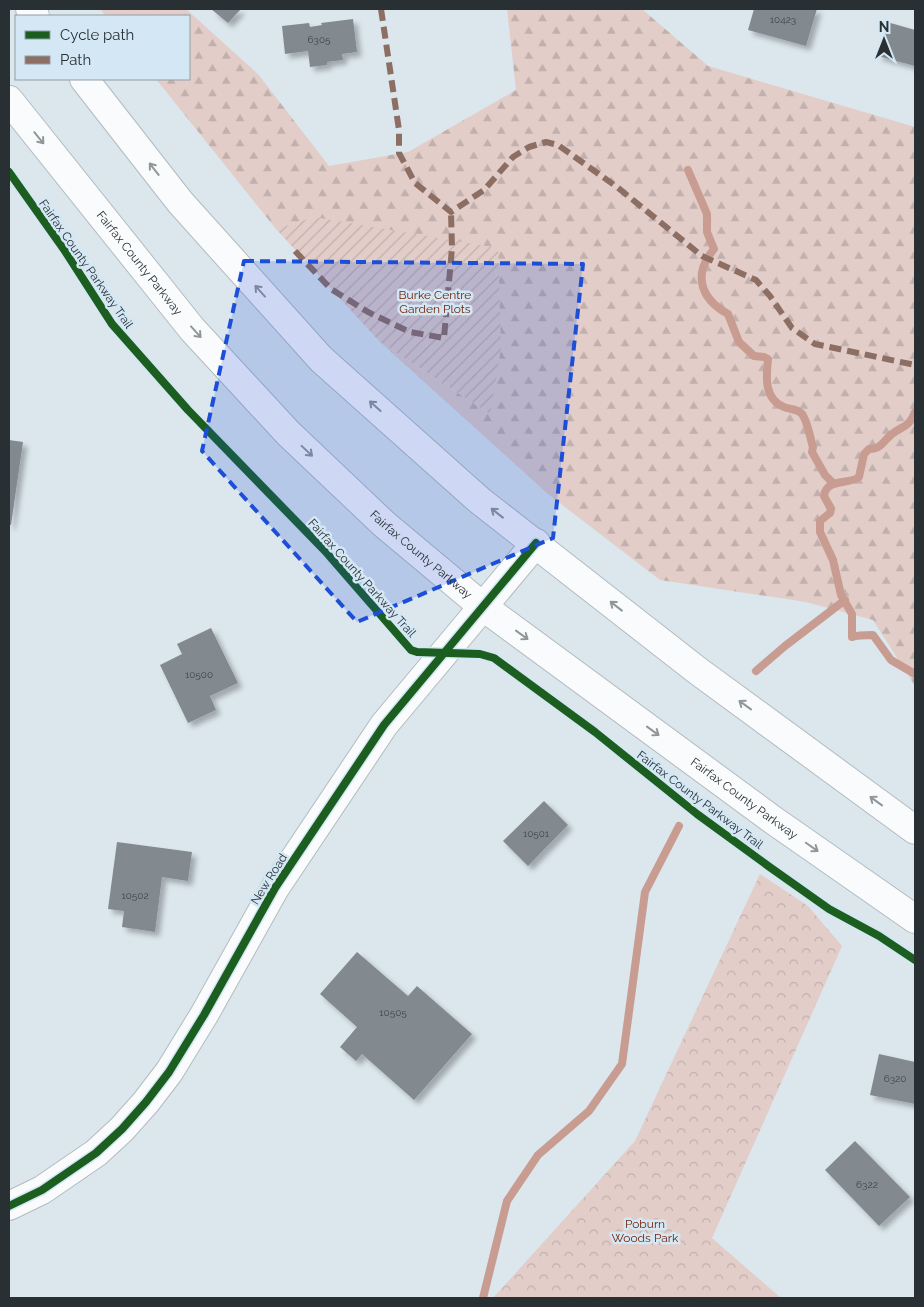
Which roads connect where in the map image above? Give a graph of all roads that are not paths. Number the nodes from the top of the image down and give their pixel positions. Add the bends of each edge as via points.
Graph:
1 (85, 80) edge
2 (9, 100) edge
3 (536, 543) junction
4 (482, 606) junction
5 (915, 830) edge
6 (915, 919) edge
7 (9, 1206) edge

3 -> 1 main road via 479,500 322,359 180,202
2 -> 4 main road, Fairfax County Parkway via 192,329 288,433 384,524
3 - 4 main road, New Road
5 -> 3 main road via 698,671
4 -> 6 main road, Fairfax County Parkway via 773,820
4 - 7 main road, New Road via 384,725 275,888 200,1022 146,1102 96,1152 42,1190

